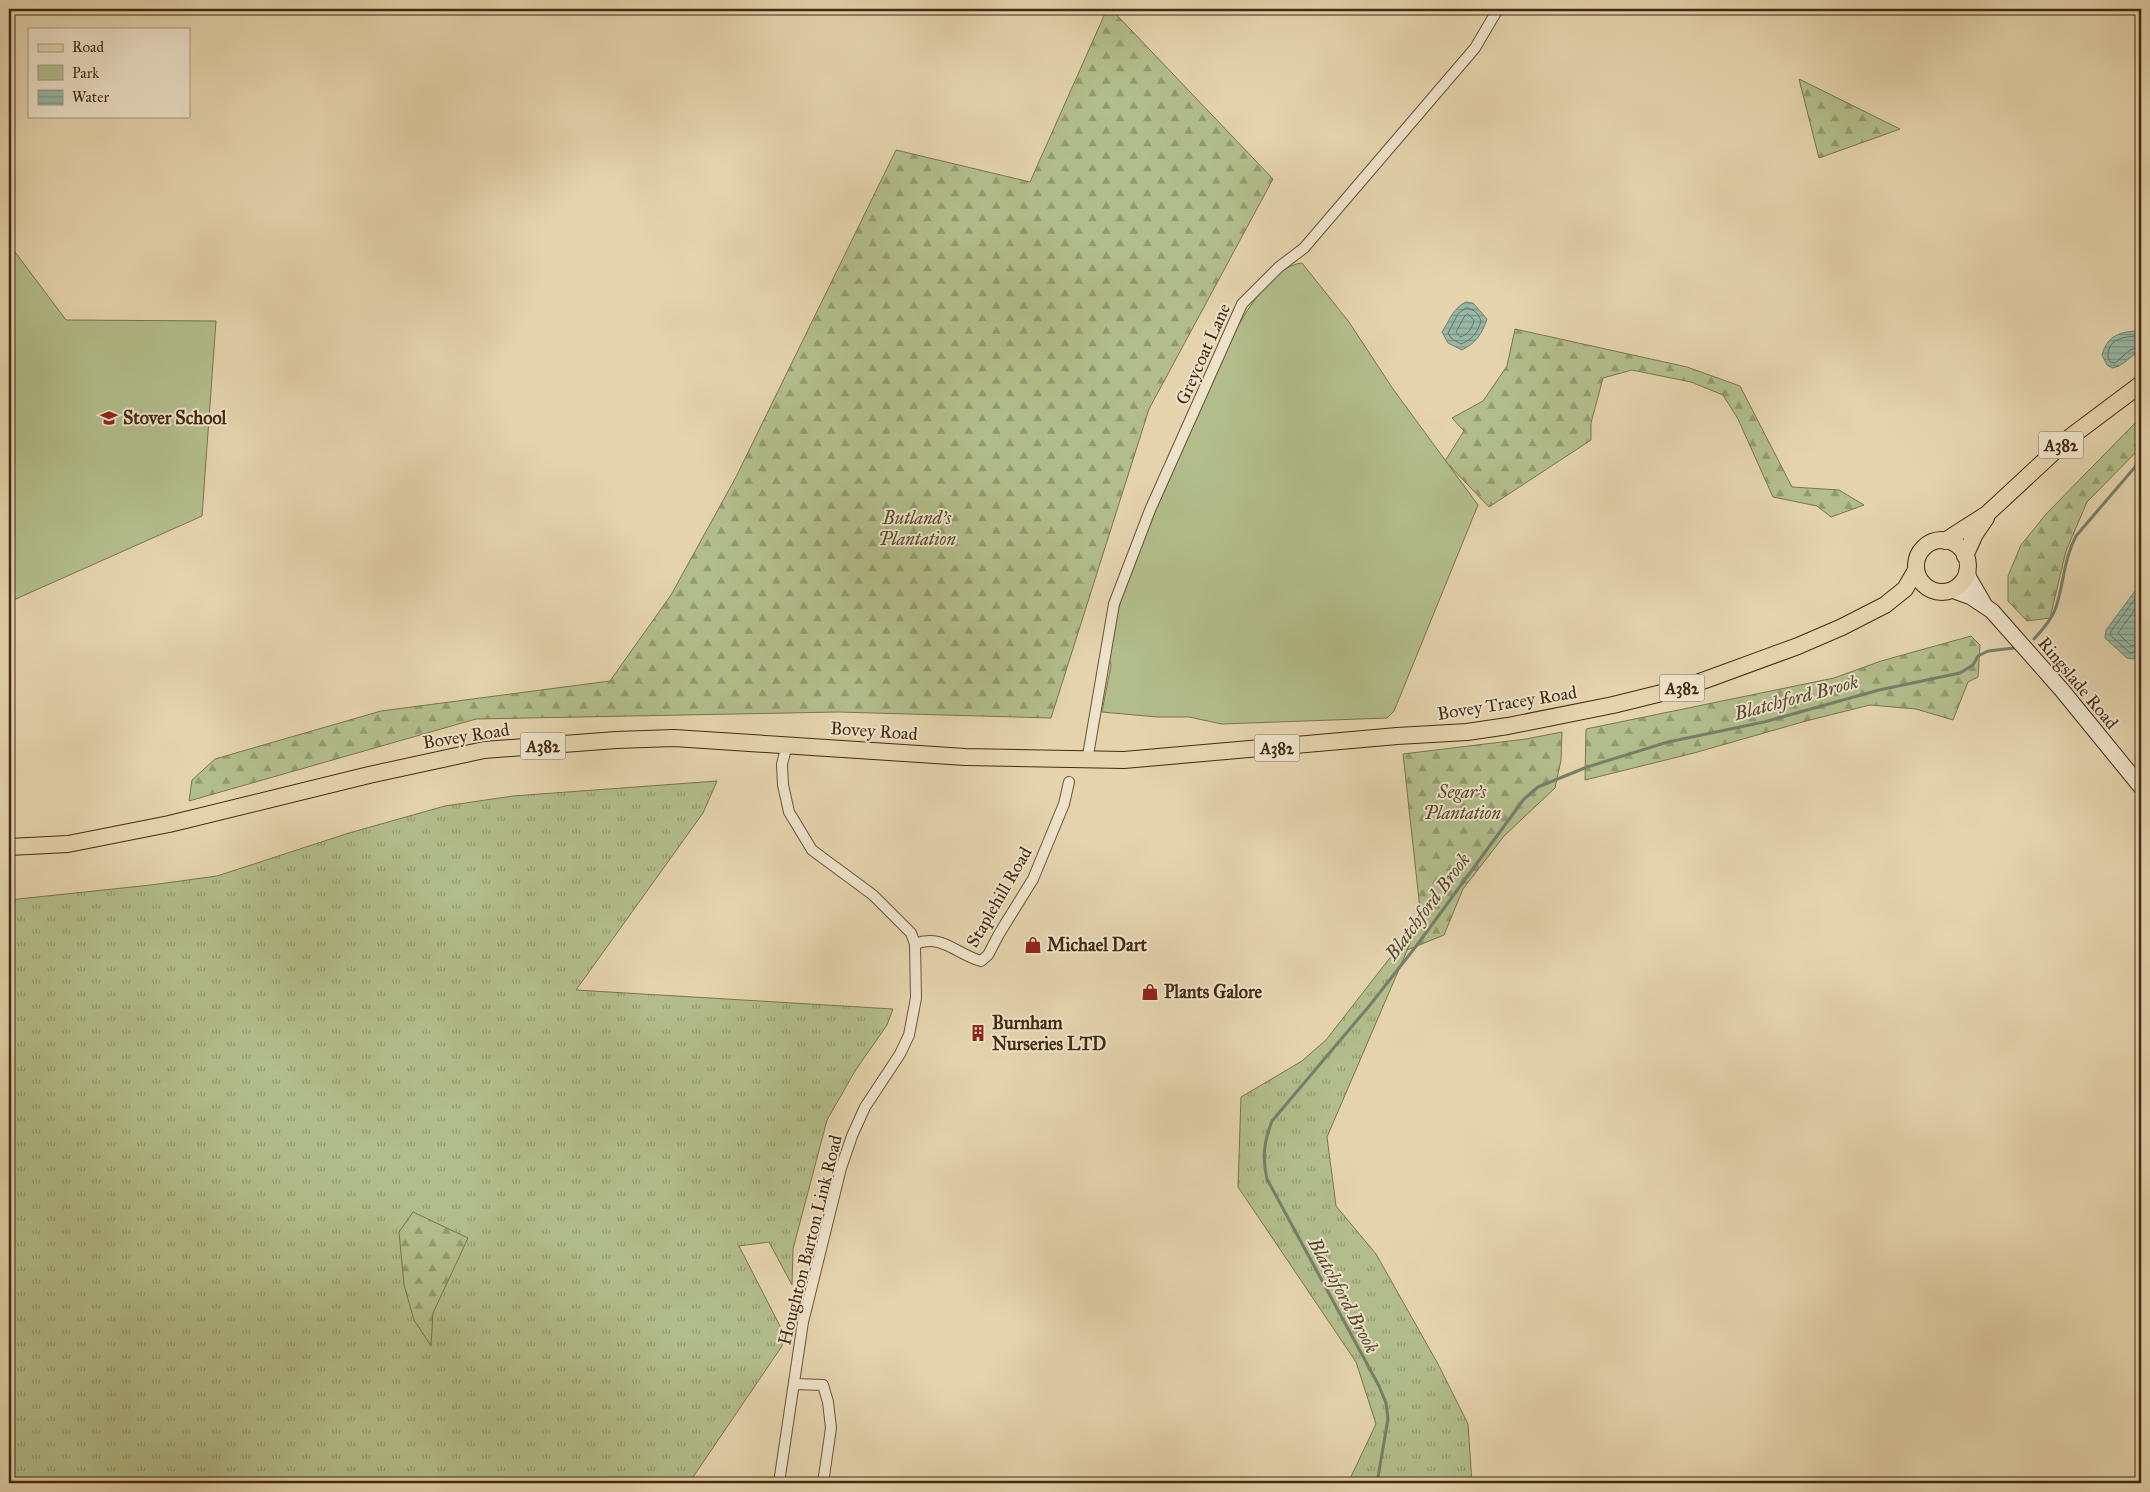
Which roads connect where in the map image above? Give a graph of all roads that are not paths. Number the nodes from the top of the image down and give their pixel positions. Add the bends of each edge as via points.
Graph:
1 (1498, 9) edge
2 (2141, 384) edge
3 (1987, 514) junction
4 (1945, 541) junction
5 (1966, 564) junction
6 (1916, 570) junction
7 (1952, 590) junction
8 (1932, 591) junction
9 (1984, 604) junction
10 (1884, 606) junction
11 (787, 745) junction
12 (1087, 761) junction
13 (1069, 782) dead end
14 (2141, 788) edge
15 (9, 847) edge
16 (915, 944) junction
17 (795, 1384) junction
18 (779, 1483) edge
19 (823, 1483) edge

1 - 12 street, Greycoat Lane via 1475,48 1304,248 1279,267 1242,304 1150,510 1114,604
2 - 3 main road, A382 via 2069,438
3 - 4 main road, A382
3 - 5 main road, A382
4 - 5 main road via 1958,546
4 - 6 main road via 1934,541 1920,551
5 - 7 main road via 1964,580
5 - 9 street, Ringslade Road via 1968,578
6 - 8 main road via 1922,583
6 - 10 main road, Bovey Tracey Road / A382 via 1905,589
7 - 8 main road
7 - 9 street, Ringslade Road
8 - 10 main road, Bovey Tracey Road / A382 via 1894,606
9 - 14 street, Ringslade Road via 2024,646
10 - 12 main road, Bovey Tracey Road / A382 via 1798,646 1686,687 1568,715 1467,732 1175,757
11 - 12 main road, Bovey Road / A382 via 964,757
11 - 15 main road, Bovey Road / A382 via 674,738 484,750 169,824 68,844
11 - 16 street via 782,764 789,812 812,850 873,895 911,932
13 - 16 street, Staplehill Road via 1064,804 1033,880 988,955 981,962 938,942 926,940
16 - 17 street, Houghton Barton Link Road via 914,1020 900,1054 865,1107 841,1168 803,1322
17 - 18 street, Houghton Barton Link Road
17 - 19 street via 822,1385 828,1402 831,1428

